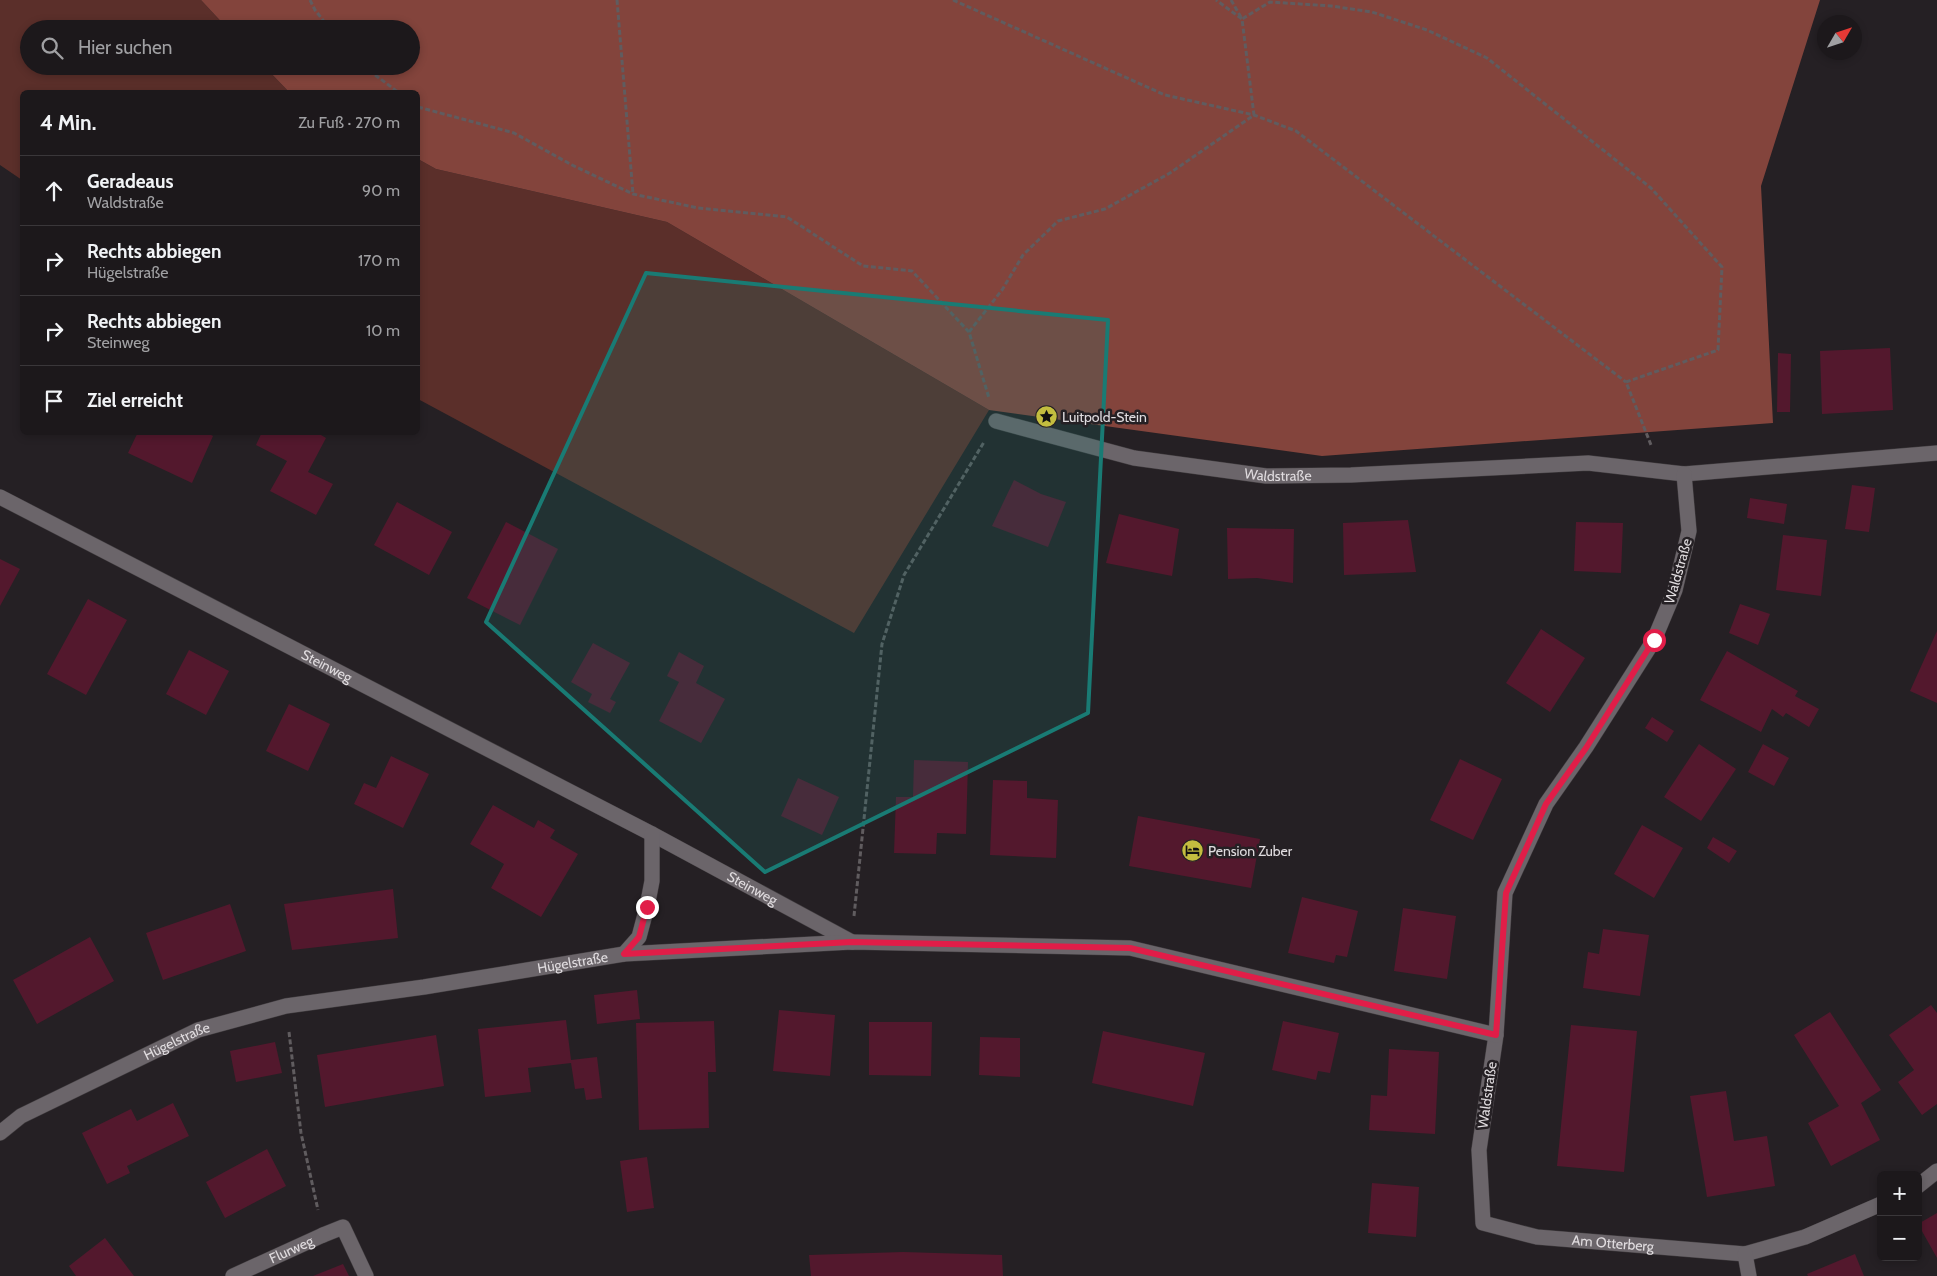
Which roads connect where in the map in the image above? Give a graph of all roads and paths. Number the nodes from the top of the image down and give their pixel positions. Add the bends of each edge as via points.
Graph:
1 (310, 0) edge
2 (617, 0) edge
3 (952, 0) edge
4 (1216, 0) edge
5 (1231, 0) edge
6 (1242, 19) junction
7 (323, 20) edge
8 (375, 75) edge
9 (395, 90) edge
10 (420, 108) edge
11 (1254, 115) junction
12 (633, 194) junction
13 (969, 332) junction
14 (1626, 382) junction
15 (996, 421) junction
16 (1937, 453) edge
17 (1661, 472) junction
18 (1684, 474) junction
19 (0, 497) edge
20 (652, 834) junction
21 (852, 942) junction
22 (624, 954) junction
23 (286, 1006) junction
24 (1496, 1035) junction
25 (0, 1133) edge
26 (1937, 1171) edge
27 (1922, 1183) edge
28 (1877, 1206) edge
29 (1482, 1223) joint
30 (323, 1236) junction
31 (1745, 1254) junction
32 (233, 1276) edge
33 (366, 1276) edge
34 (1750, 1276) edge

1 - 7 path
2 - 12 path
3 - 11 path via 1165,95
4 - 6 path
5 - 6 path
6 - 11 path
6 - 14 path via 1270,2 1372,12 1428,30 1487,58 1651,188 1722,267 1718,350
8 - 9 path
10 - 12 path via 514,133
11 - 13 path via 1170,173 1105,209 1058,221 1023,255 1002,290
11 - 14 path via 1296,131
12 - 13 path via 698,208 787,217 863,266 912,271
13 - 15 path
14 - 17 path
15 - 17 street, Waldstraße via 1134,458 1266,476 1588,464
15 - 21 path via 904,574 882,644
16 - 18 street, Waldstraße
17 - 18 street, Waldstraße
18 - 24 street, Waldstraße via 1689,531 1675,590 1654,640 1586,748 1546,804 1506,893
19 - 20 street, Steinweg
20 - 21 street, Steinweg
20 - 22 street via 652,881 647,907 639,937
21 - 22 street, Hügelstraße
21 - 24 street, Hügelstraße via 1130,948
22 - 23 street, Hügelstraße
23 - 25 street, Hügelstraße via 198,1030 20,1116
23 - 30 path via 301,1133
24 - 29 street, Waldstraße via 1479,1150
26 - 27 street
28 - 31 street, Am Otterberg via 1805,1237
29 - 31 street, Am Otterberg via 1537,1237
30 - 32 street, Flurweg
30 - 33 street, Flurweg via 343,1227
31 - 34 street

